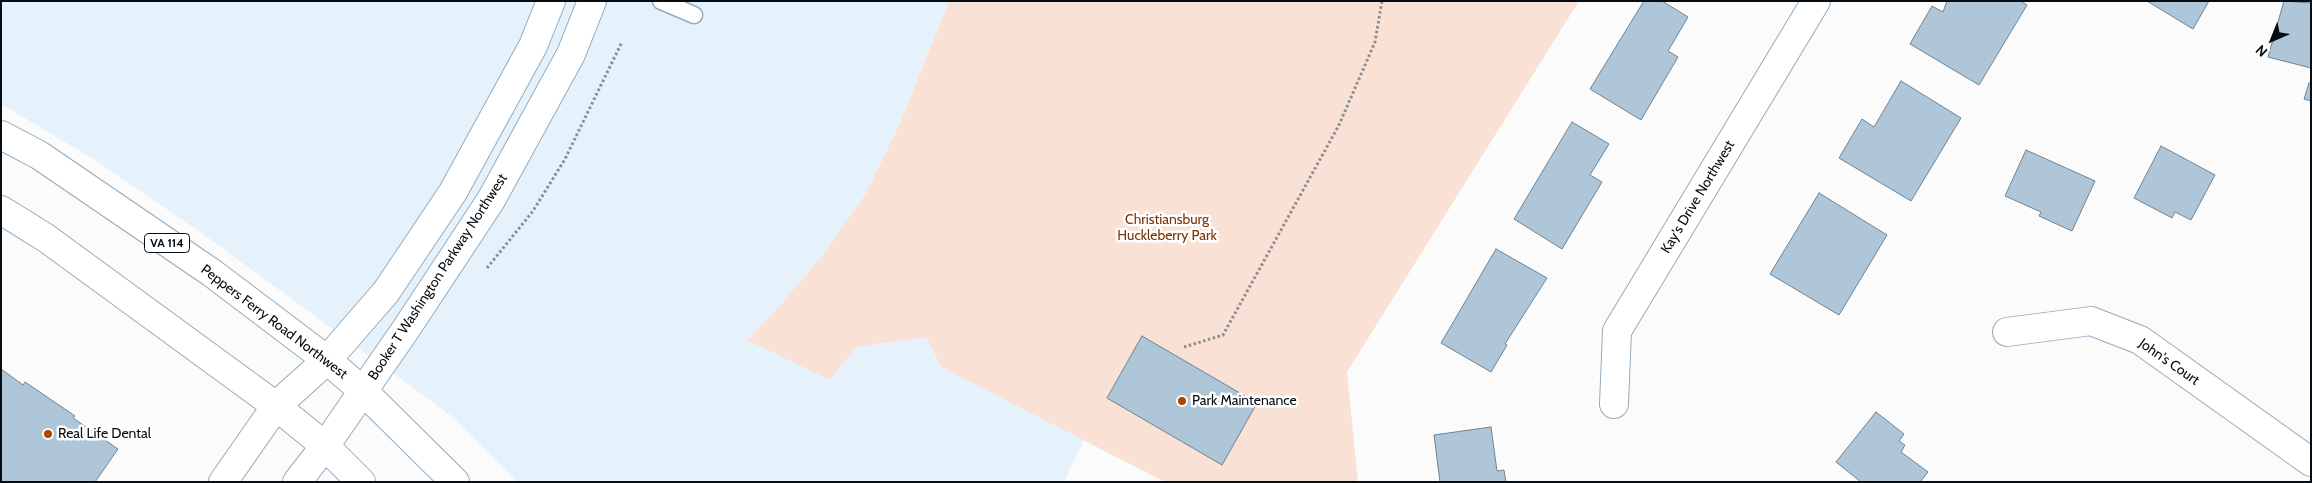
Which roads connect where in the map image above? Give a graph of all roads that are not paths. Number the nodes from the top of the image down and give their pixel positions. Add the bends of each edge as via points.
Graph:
1 (551, 1) edge
2 (592, 1) edge
3 (661, 1) edge
4 (1816, 1) edge
5 (694, 15) dead end
6 (1, 134) edge
7 (1, 210) edge
8 (2007, 332) dead end
9 (327, 360) junction
10 (363, 391) junction
11 (1614, 404) dead end
12 (276, 406) junction
13 (325, 446) junction
14 (2311, 462) edge
15 (223, 482) edge
16 (297, 482) edge
17 (361, 482) edge
18 (455, 482) edge

1 - 9 street via 533,46 453,192 386,292
2 - 10 street, Booker T Washington Parkway Northwest via 571,54 491,200
3 - 5 lane
4 - 11 street, Kay's Drive Northwest via 1617,331
6 - 9 street, Peppers Ferry Road Northwest / VA 114 via 39,155 212,273
7 - 12 street via 46,238
8 - 14 street, John's Court via 2090,321 2140,340
9 - 10 street, Peppers Ferry Road Northwest / VA 114
9 - 12 street
10 - 13 street, Booker T Washington Parkway Northwest
10 - 18 street, Peppers Ferry Road Northwest / VA 114
12 - 13 street
12 - 15 street
13 - 16 street, Booker T Washington Parkway Northwest
13 - 17 street

